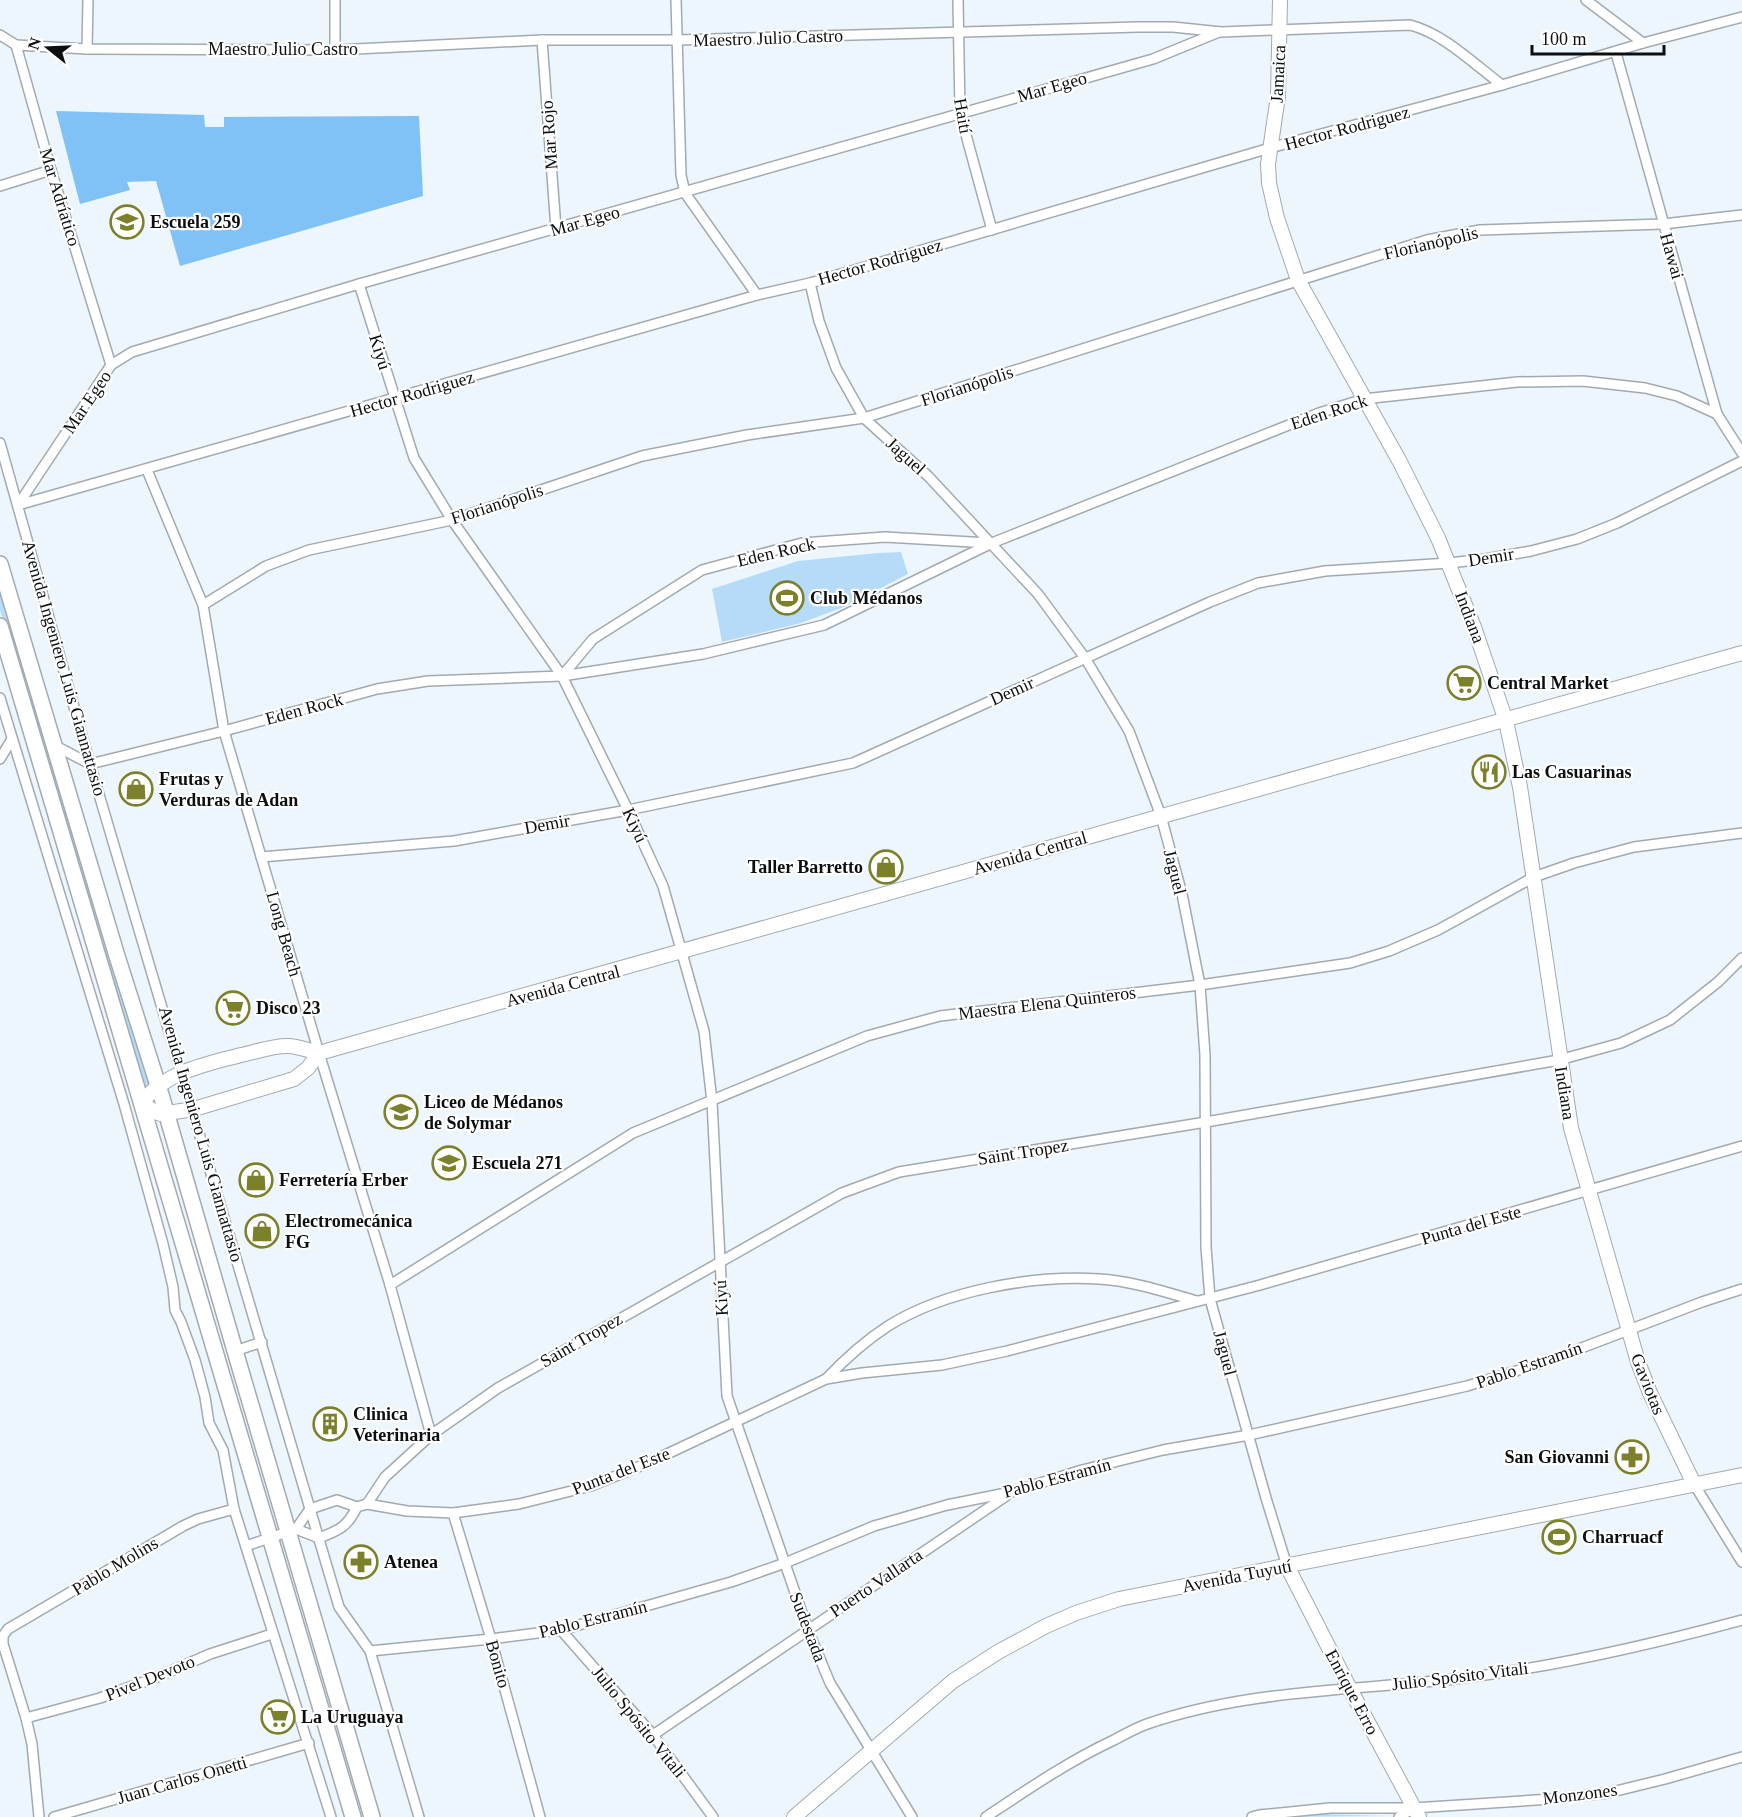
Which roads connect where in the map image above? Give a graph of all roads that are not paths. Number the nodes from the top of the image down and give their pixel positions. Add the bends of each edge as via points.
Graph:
1 (88, 0) edge
2 (335, 0) edge
3 (676, 0) edge
4 (958, 0) edge
5 (1280, 0) edge
6 (1586, 0) edge
7 (1742, 16) edge
8 (1280, 30) junction
9 (1221, 32) junction
10 (957, 33) junction
11 (0, 35) edge
12 (542, 40) junction
13 (677, 40) junction
14 (1644, 43) junction
15 (16, 45) junction
16 (87, 49) junction
17 (335, 50) junction
18 (1616, 53) junction
19 (1502, 85) junction
20 (960, 113) junction
21 (1270, 148) junction
22 (51, 170) junction
23 (0, 186) edge
24 (685, 193) junction
25 (1742, 214) edge
26 (1663, 224) junction
27 (556, 229) junction
28 (992, 230) junction
29 (1298, 280) junction
30 (810, 283) junction
31 (359, 284) junction
32 (757, 295) junction
33 (111, 366) junction
34 (394, 399) junction
35 (1364, 399) junction
36 (1717, 414) junction
37 (864, 418) junction
38 (0, 443) edge
39 (1742, 453) edge
40 (1742, 461) edge
41 (147, 470) junction
42 (18, 505) junction
43 (452, 520) junction
44 (992, 543) junction
45 (1449, 563) junction
46 (0, 564) edge
47 (203, 605) junction
48 (0, 626) edge
49 (1742, 653) edge
50 (1085, 658) junction
51 (562, 676) junction
52 (0, 698) edge
53 (1506, 721) junction
54 (224, 731) junction
55 (33, 738) junction
56 (12, 739) junction
57 (54, 746) junction
58 (0, 759) edge
59 (90, 765) junction
60 (628, 810) junction
61 (1161, 816) junction
62 (1742, 833) edge
63 (261, 857) junction
64 (1534, 877) junction
65 (683, 952) junction
66 (1742, 958) edge
67 (1200, 986) junction
68 (319, 1053) junction
69 (1559, 1060) junction
70 (183, 1072) junction
71 (159, 1087) junction
72 (712, 1102) junction
73 (142, 1103) junction
74 (124, 1104) junction
75 (194, 1109) junction
76 (167, 1114) junction
77 (1206, 1122) junction
78 (1742, 1146) edge
79 (1587, 1191) junction
80 (719, 1261) junction
81 (390, 1285) junction
82 (1742, 1289) edge
83 (1210, 1299) junction
84 (1199, 1302) junction
85 (1628, 1330) junction
86 (262, 1342) junction
87 (235, 1351) junction
88 (826, 1379) junction
89 (735, 1423) junction
90 (431, 1435) junction
91 (1249, 1435) junction
92 (1742, 1475) edge
93 (1694, 1484) junction
94 (1011, 1492) junction
95 (367, 1504) junction
96 (357, 1507) junction
97 (234, 1509) junction
98 (310, 1509) junction
99 (453, 1513) junction
100 (292, 1530) junction
101 (270, 1537) junction
102 (319, 1538) junction
103 (246, 1546) junction
104 (1742, 1562) edge
105 (785, 1563) junction
106 (1287, 1566) junction
107 (1742, 1620) edge
108 (808, 1629) junction
109 (561, 1630) junction
110 (272, 1634) junction
111 (491, 1640) junction
112 (370, 1651) junction
113 (1350, 1689) junction
114 (26, 1718) junction
115 (653, 1735) junction
116 (309, 1743) junction
117 (870, 1751) junction
118 (1742, 1757) edge
119 (1417, 1812) edge
120 (39, 1817) edge
121 (54, 1817) edge
122 (331, 1817) edge
123 (353, 1817) edge
124 (372, 1817) edge
125 (418, 1817) edge
126 (540, 1817) edge
127 (713, 1817) edge
128 (794, 1817) edge
129 (912, 1817) edge
130 (986, 1817) edge
131 (1252, 1817) edge
132 (1399, 1817) edge

1 - 16 street
2 - 17 street
3 - 13 street
4 - 10 street, Haití
5 - 8 street, Jamaica
6 - 14 street
7 - 14 street, Hector Rodriguez
8 - 9 street, Maestro Julio Castro
8 - 19 street, Maestro Julio Castro via 1410,25 1437,36
8 - 21 street, Jamaica via 1278,96
9 - 10 street, Maestro Julio Castro via 1138,27
9 - 20 street, Mar Egeo via 1153,59
10 - 13 street, Maestro Julio Castro
10 - 20 street, Haití
11 - 15 street
12 - 13 street, Maestro Julio Castro
12 - 17 street, Maestro Julio Castro
12 - 27 street, Mar Rojo
13 - 24 street via 681,175
14 - 18 street, Hector Rodriguez
15 - 16 street, Maestro Julio Castro
15 - 22 street, Mar Adríatico
16 - 17 street, Maestro Julio Castro
18 - 19 street, Hector Rodriguez
18 - 26 street, Hawai
19 - 21 street, Hector Rodriguez
20 - 24 street, Mar Egeo
20 - 28 street, Haití
21 - 28 street, Hector Rodriguez
21 - 29 street, Indiana via 1272,201
22 - 23 street
22 - 33 street, Mar Adríatico
24 - 27 street, Mar Egeo
24 - 32 street
25 - 26 street, Florianópolis
26 - 29 street, Florianópolis via 1480,230 1427,240
26 - 36 street, Hawai
27 - 31 street, Mar Egeo
28 - 30 street, Hector Rodriguez
29 - 35 street, Indiana
29 - 37 street, Florianópolis
30 - 32 street, Hector Rodriguez
30 - 37 street, Jaguel via 836,368
31 - 33 street, Mar Egeo via 132,352
31 - 34 street, Kiyú
32 - 34 street, Hector Rodriguez
33 - 42 street, Mar Egeo
34 - 41 street, Hector Rodriguez
34 - 43 street, Kiyú via 414,458
35 - 36 street, Eden Rock via 1517,382 1583,381 1645,388 1677,396
35 - 44 street, Eden Rock via 1319,413
35 - 45 street, Indiana
36 - 39 street, Hawai
37 - 43 street, Florianópolis via 642,456
37 - 44 street, Jaguel via 928,476
38 - 42 street, Avenida Ingeniero Luis Giannattasio
40 - 45 street, Demir via 1577,539 1531,551
41 - 42 street, Hector Rodriguez
41 - 47 street, Long Beach
42 - 59 street, Avenida Ingeniero Luis Giannattasio
43 - 47 street, Florianópolis via 309,550 266,566
43 - 51 street, Kiyú
44 - 50 street, Jaguel via 1038,594
44 - 51 street, Eden Rock via 824,625 704,654
44 - 51 street, Eden Rock via 885,537 802,543 702,570 593,639
45 - 50 street, Demir via 1325,571 1258,583
45 - 53 street, Indiana
46 - 57 main road, Avenida Ingeniero Luis Giannattasio
47 - 54 street, Long Beach
48 - 55 main road
49 - 53 street, Avenida Central
50 - 60 street, Demir via 853,763
50 - 61 street, Jaguel via 1129,731
51 - 54 street, Eden Rock via 428,681 377,689
51 - 60 street, Kiyú
52 - 56 street
53 - 61 street, Avenida Central
53 - 64 street, Indiana
54 - 59 street, Eden Rock
54 - 63 street, Long Beach
55 - 56 street
55 - 73 main road
56 - 58 street
56 - 74 street
57 - 59 street
57 - 71 main road, Avenida Ingeniero Luis Giannattasio
59 - 70 street, Avenida Ingeniero Luis Giannattasio
60 - 63 street, Demir via 454,841
60 - 65 street, Kiyú via 663,886
61 - 65 street, Avenida Central
61 - 67 street, Jaguel via 1182,894
62 - 64 street, Maestra Elena Quinteros via 1634,847
63 - 68 street, Long Beach
64 - 67 street, Maestra Elena Quinteros via 1438,930 1389,951 1350,963
64 - 69 street, Indiana
65 - 68 street, Avenida Central
65 - 72 street, Kiyú via 704,1031
66 - 69 street, Saint Tropez via 1670,1020 1621,1043
67 - 72 street, Maestra Elena Quinteros via 940,1016 867,1036
67 - 77 street, Jaguel
68 - 70 street, Avenida Central via 290,1046 275,1047
68 - 75 street via 294,1079
68 - 81 street, Long Beach
69 - 77 street, Saint Tropez
69 - 79 street, Indiana via 1570,1128
70 - 71 street, Avenida Central
70 - 75 street, Avenida Ingeniero Luis Giannattasio
71 - 73 street, Avenida Central
71 - 76 main road, Avenida Ingeniero Luis Giannattasio
72 - 80 street, Kiyú
72 - 81 street, Maestra Elena Quinteros via 633,1133
73 - 74 street
73 - 76 street via 154,1112
73 - 101 main road
74 - 97 street via 163,1245 175,1310 195,1360 209,1423 223,1450
75 - 76 street
75 - 86 street, Avenida Ingeniero Luis Giannattasio
76 - 87 main road, Avenida Ingeniero Luis Giannattasio
77 - 80 street, Saint Tropez via 899,1172 842,1193
77 - 83 street, Jaguel
78 - 79 street, Punta del Este
79 - 83 street, Punta del Este
79 - 85 street, Gaviotas
80 - 89 street, Kiyú via 727,1396
80 - 90 street, Saint Tropez via 498,1388
81 - 90 street, Long Beach
82 - 85 street, Pablo Estramín
83 - 84 street, Punta del Este
83 - 91 street, Jaguel
84 - 88 street, Punta del Este via 1007,1352 942,1365
84 - 88 street, Punta del Este via 1147,1286 1099,1279 995,1287 939,1301 889,1325 854,1351
85 - 91 street, Pablo Estramín via 1467,1386
85 - 93 street, Gaviotas via 1650,1393
86 - 87 street
86 - 98 street, Avenida Ingeniero Luis Giannattasio
87 - 100 main road, Avenida Ingeniero Luis Giannattasio
88 - 89 street, Punta del Este
89 - 99 street, Punta del Este via 591,1486 519,1504
89 - 105 street, Sudestada
90 - 95 street, Saint Tropez via 385,1477
91 - 94 street, Pablo Estramín via 1163,1450
91 - 106 street, Jaguel
92 - 93 street, Avenida Tuyutí
93 - 104 street, Gaviotas
93 - 106 street, Avenida Tuyutí
94 - 105 street, Pablo Estramín via 947,1504 873,1526
94 - 108 street, Puerto Vallarta
95 - 96 street
95 - 99 street, Punta del Este
96 - 98 street via 337,1500
96 - 102 street via 340,1530
97 - 103 street
97 - 114 street, Pablo Molins via 198,1519 168,1534 8,1629 3,1644
98 - 100 street
98 - 102 street, Avenida Ingeniero Luis Giannattasio
99 - 111 street, Bonito
100 - 101 street
100 - 102 street
100 - 124 main road, Avenida Ingeniero Luis Giannattasio
101 - 103 street
101 - 123 main road
102 - 112 street, Avenida Ingeniero Luis Giannattasio via 339,1607
103 - 110 street
105 - 108 street, Sudestada
105 - 109 street, Pablo Estramín
106 - 113 street, Enrique Erro
106 - 117 street, Avenida Tuyutí via 1119,1599 1046,1626 953,1681
107 - 113 street, Julio Spósito Vitali via 1576,1660 1471,1677
108 - 115 street, Puerto Vallarta
108 - 117 street, Sudestada via 830,1683
109 - 111 street, Pablo Estramín
109 - 115 street, Julio Spósito Vitali
110 - 114 street, Pivel Devoto via 100,1698
110 - 116 street
111 - 112 street, Pablo Estramín
111 - 126 street, Bonito
112 - 125 street, Avenida Ingeniero Luis Giannattasio
113 - 119 street, Enrique Erro
113 - 130 street, Julio Spósito Vitali via 1213,1706 1146,1724 1077,1757
114 - 120 street
115 - 127 street, Julio Spósito Vitali
116 - 121 street, Juan Carlos Onetti
116 - 122 street
117 - 128 street, Avenida Tuyutí
117 - 129 street, Sudestada
118 - 119 street, Monzones via 1608,1793
119 - 131 street, Monzones via 1330,1808
119 - 132 street, Monzones

